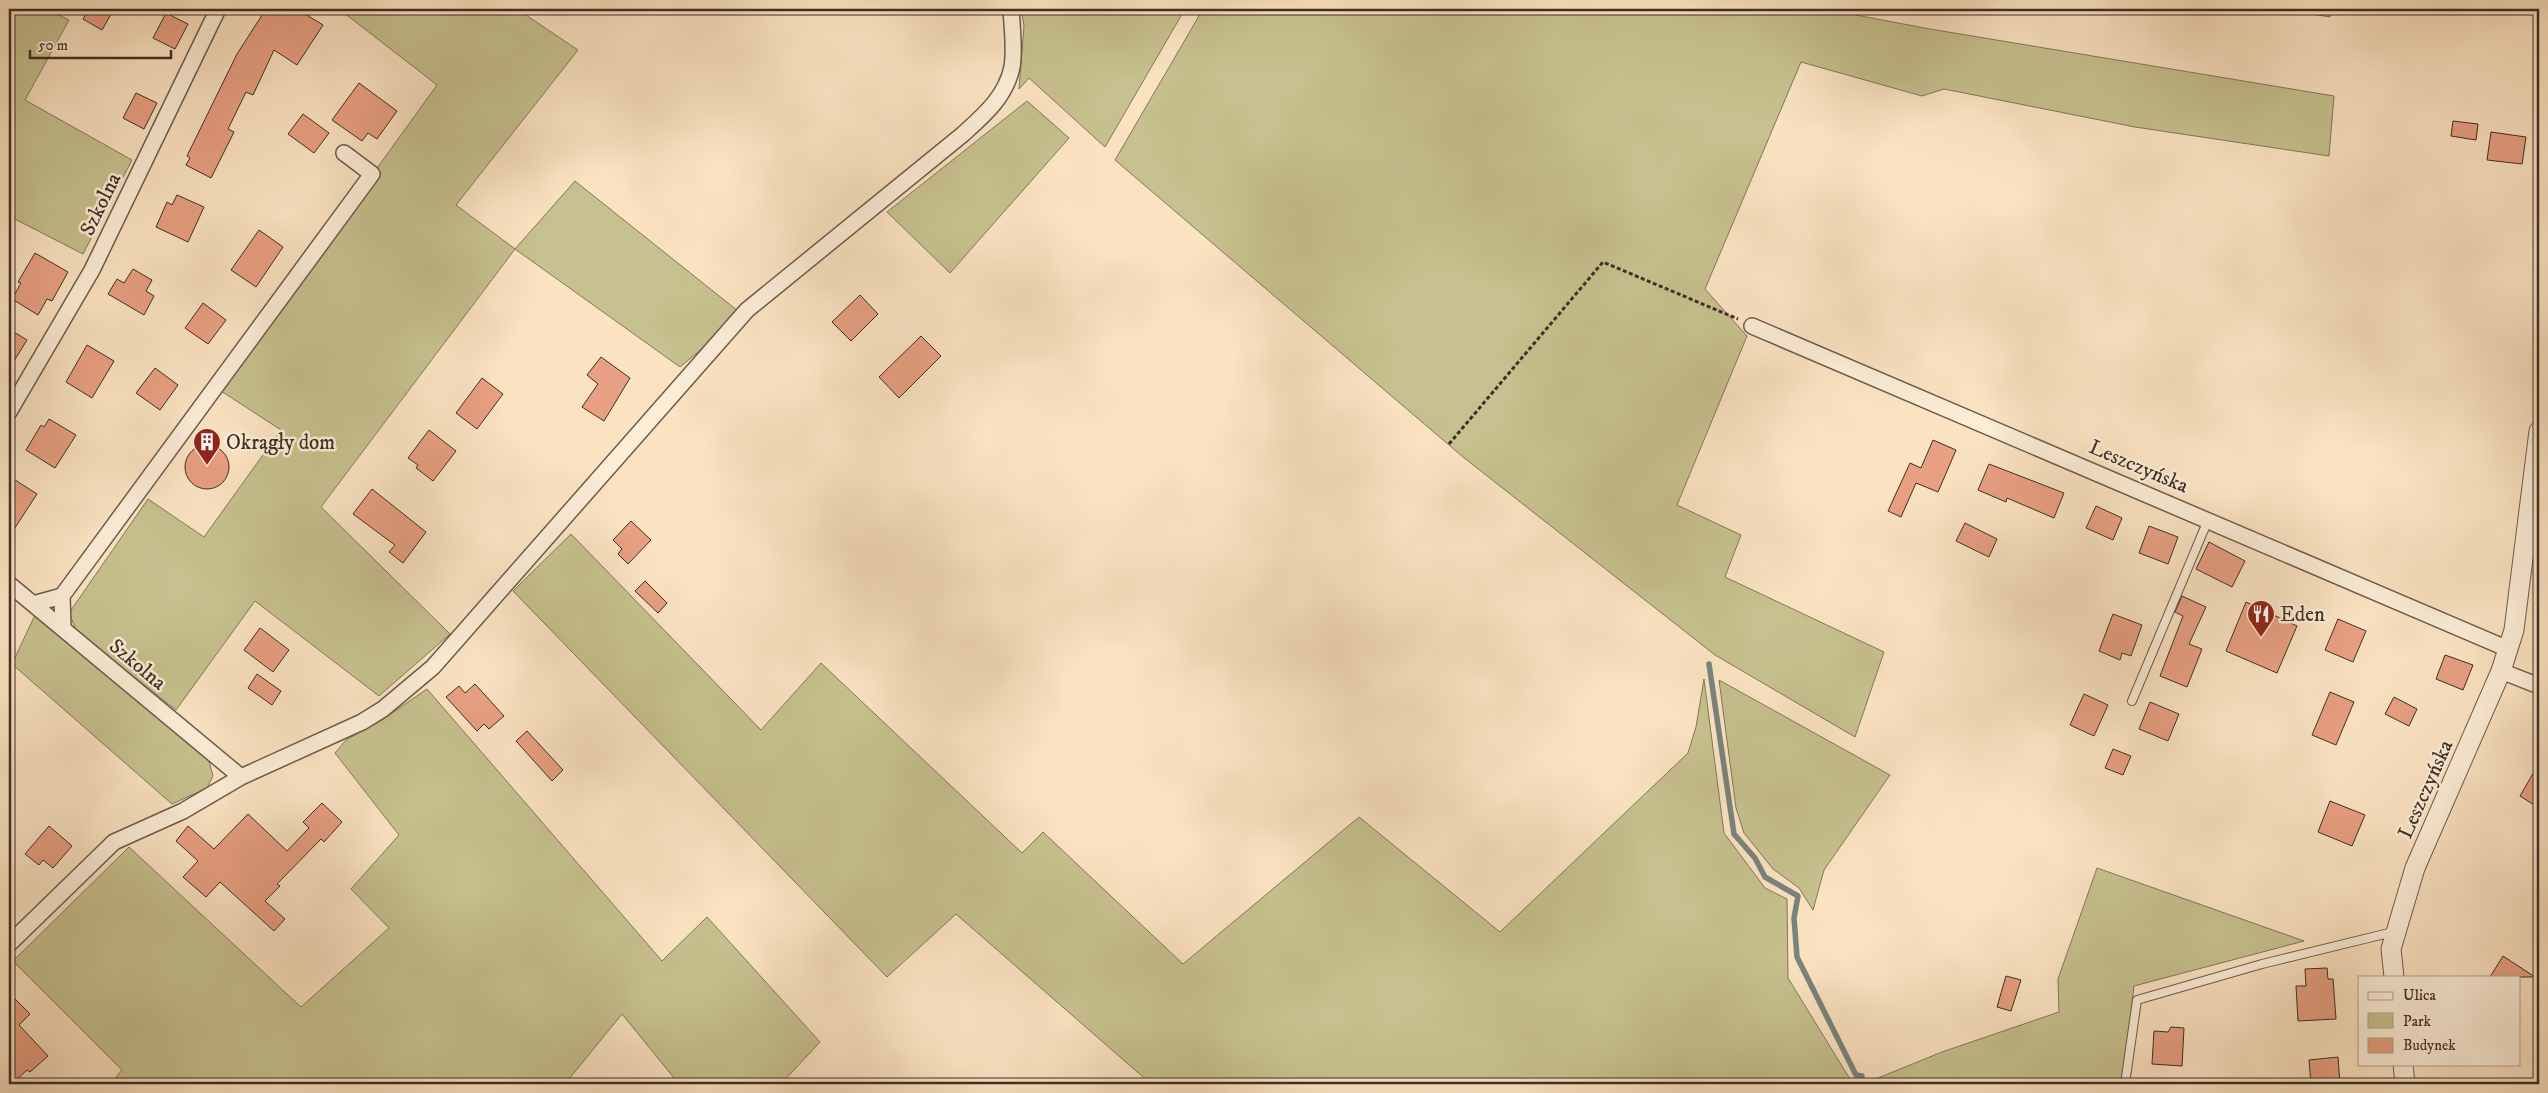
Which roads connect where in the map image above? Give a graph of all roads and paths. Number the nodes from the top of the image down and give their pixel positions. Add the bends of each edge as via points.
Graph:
1 (218, 9) edge
2 (1011, 9) edge
3 (344, 153) dead end
4 (1752, 326) joint
5 (9, 412) edge
6 (2539, 431) edge
7 (1449, 444) dead end
8 (2208, 520) junction
9 (9, 584) edge
10 (62, 596) junction
11 (33, 604) junction
12 (63, 629) junction
13 (2508, 649) junction
14 (2501, 671) junction
15 (2539, 686) edge
16 (2132, 701) dead end
17 (241, 777) junction
18 (2393, 941) junction
19 (9, 944) edge
20 (2394, 976) edge
21 (2403, 1066) edge
22 (2125, 1084) edge
23 (2405, 1084) edge

1 - 5 street, Szkolna via 92,270
2 - 17 street via 1012,66 1004,89 989,110 747,310 433,667 383,709 362,722
3 - 10 street via 372,174
4 - 7 path via 1603,262
4 - 8 street, Leszczyńska
6 - 13 street, Leszczyńska via 2514,630
8 - 13 street, Leszczyńska
8 - 16 lane
9 - 11 street, Szkolna
10 - 11 street
10 - 12 street
11 - 12 street, Szkolna
12 - 17 street, Szkolna
13 - 14 street, Leszczyńska
14 - 15 street
14 - 18 street, Leszczyńska via 2415,868
17 - 19 street via 183,811 114,842
18 - 20 street
18 - 22 lane via 2262,964 2137,1000
21 - 23 street

